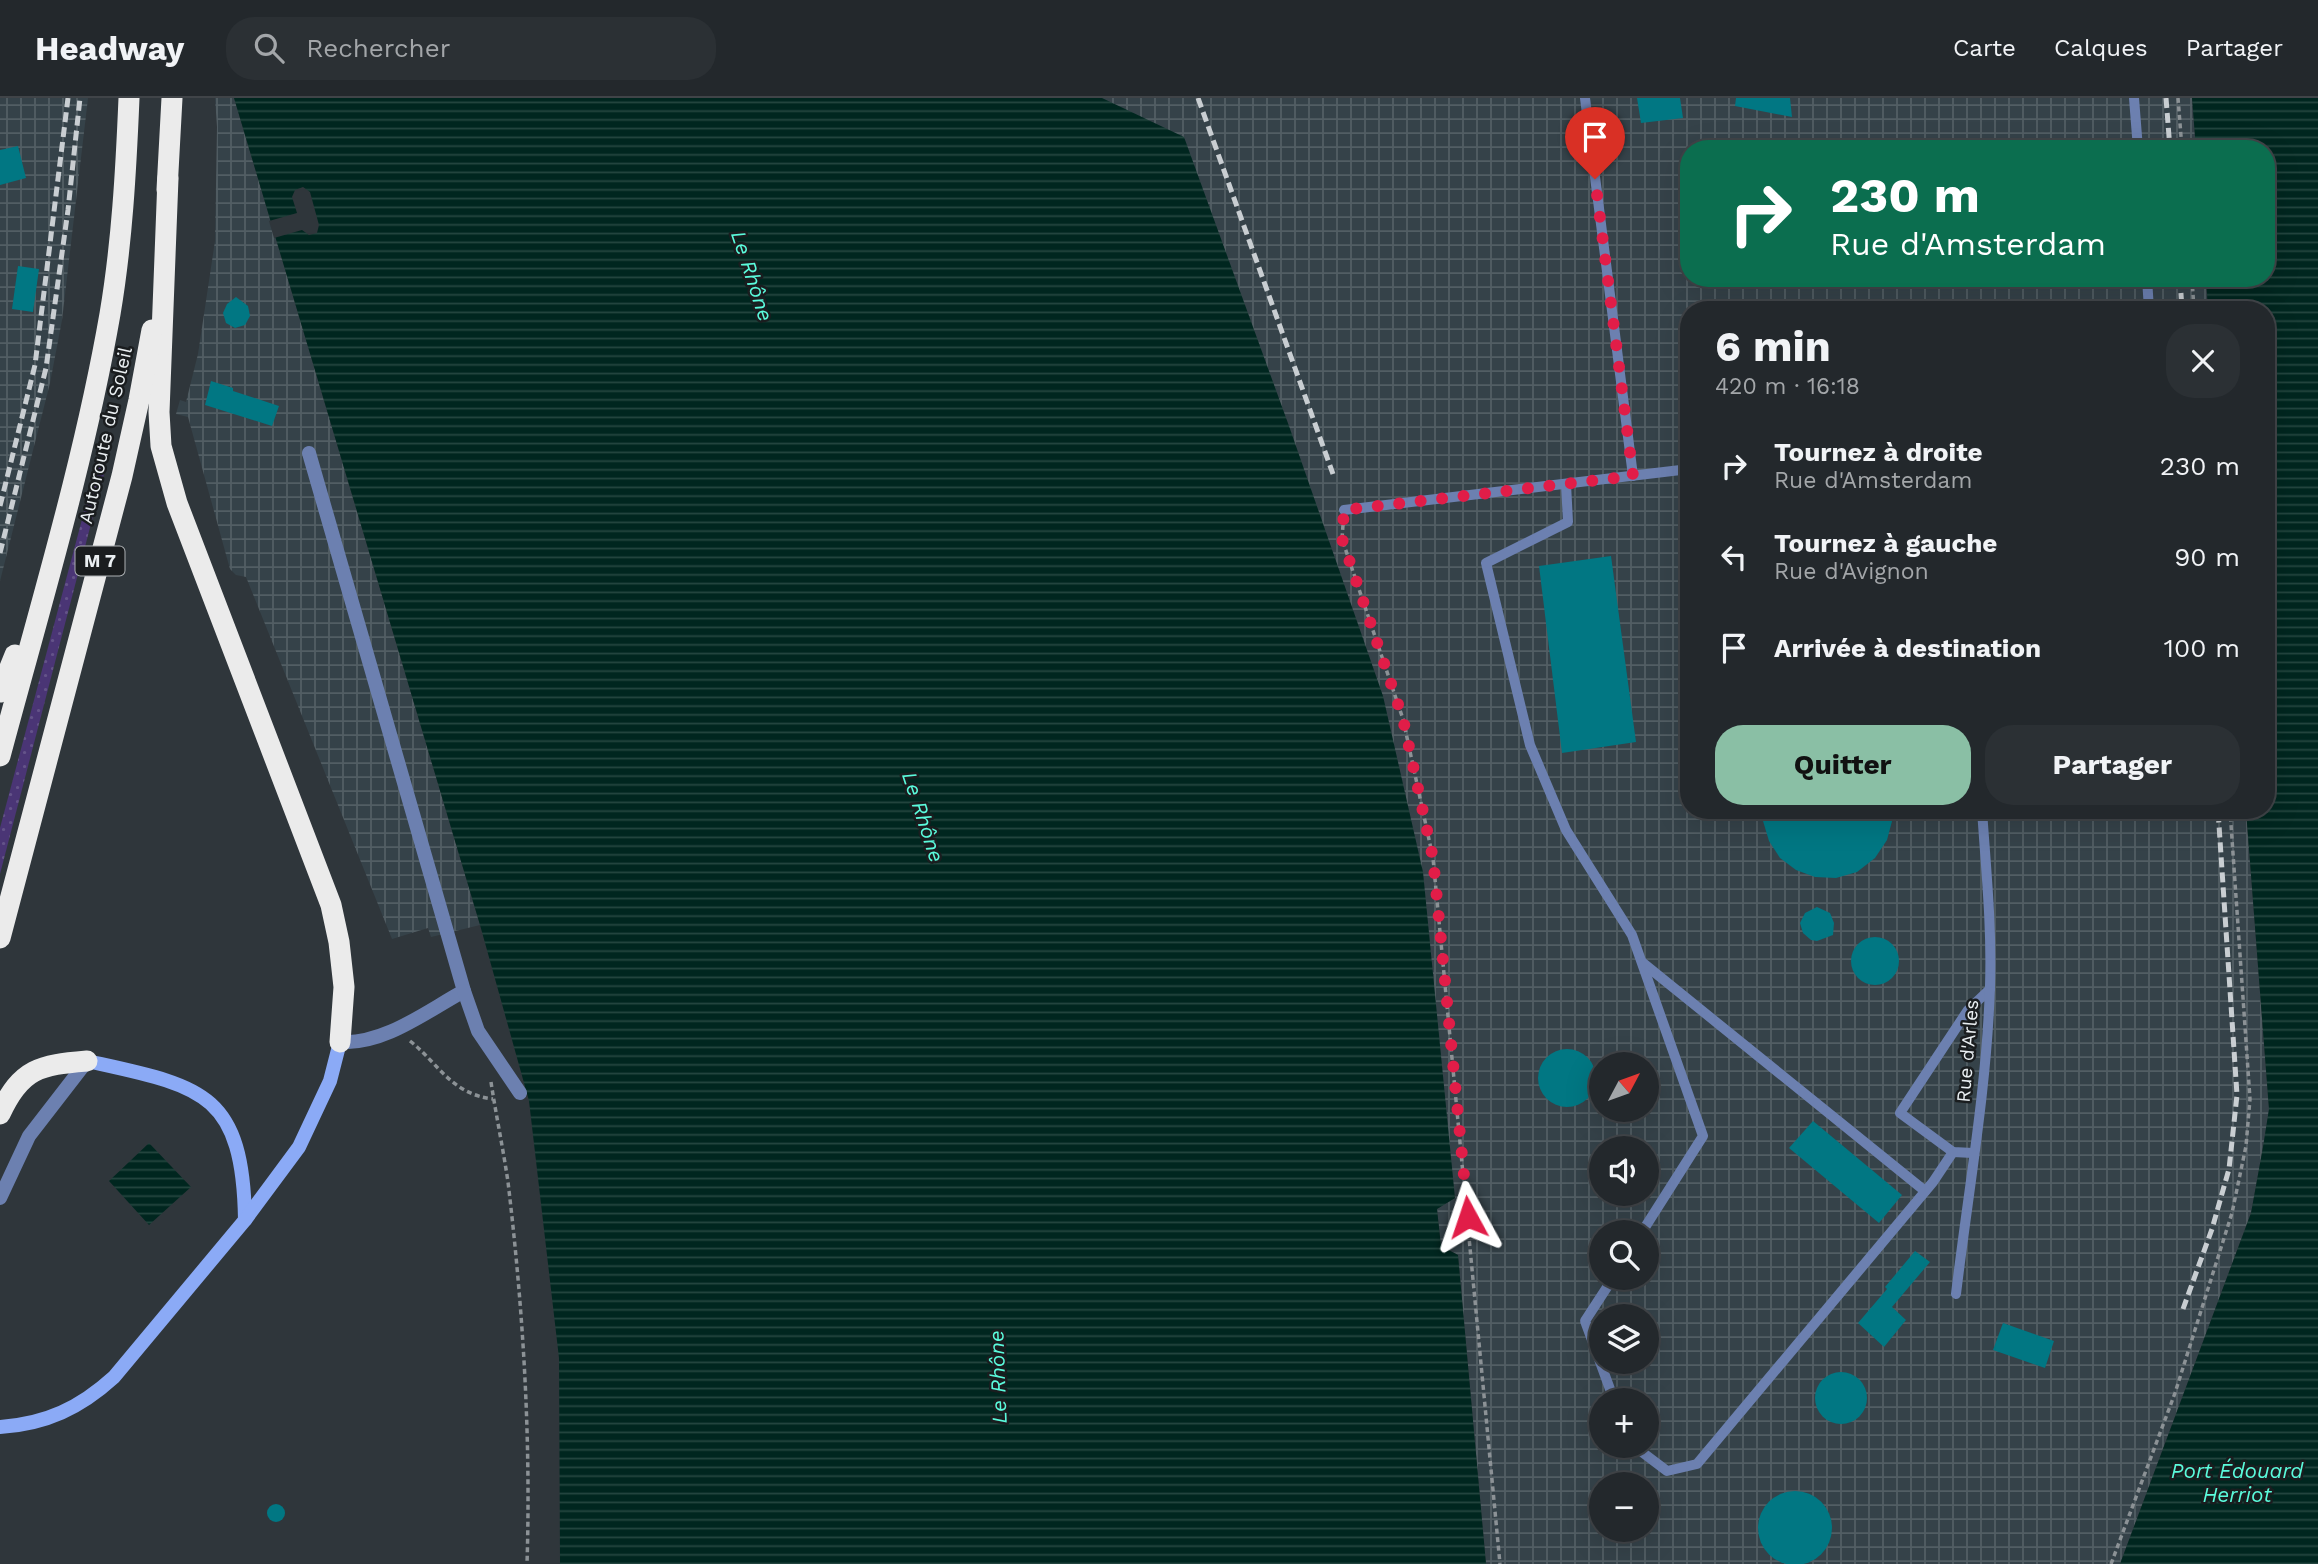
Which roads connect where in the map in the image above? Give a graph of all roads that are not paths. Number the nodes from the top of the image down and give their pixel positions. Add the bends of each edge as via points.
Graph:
1 (129, 98) edge
2 (172, 98) edge
3 (1585, 98) edge
4 (2134, 98) edge
5 (2137, 140) edge
6 (168, 178) junction
7 (309, 453) dead end
8 (1680, 470) edge
9 (1633, 476) junction
10 (1566, 484) junction
11 (1344, 510) road end
12 (48, 575) junction
13 (0, 692) edge
14 (0, 756) edge
15 (1983, 819) edge
16 (0, 938) edge
17 (1642, 963) junction
18 (1990, 989) junction
19 (464, 991) junction
20 (340, 1042) junction
21 (87, 1061) junction
22 (520, 1093) dead end
23 (0, 1114) edge
24 (1953, 1152) junction
25 (1973, 1153) junction
26 (1925, 1191) junction
27 (0, 1198) edge
28 (245, 1220) junction
29 (1650, 1220) edge
30 (1605, 1290) edge
31 (1956, 1294) dead end
32 (1610, 1388) edge
33 (0, 1427) edge
34 (1650, 1458) edge

1 - 12 highway, Autoroute du Soleil / M 7 via 121,235 111,311
2 - 6 highway, Autoroute du Soleil / M 7
3 - 9 lane
4 - 5 lane
6 - 16 highway, Autoroute du Soleil / M 7 via 156,306 139,400
6 - 20 highway via 161,446 177,503 331,905 344,988
7 - 19 street
8 - 9 lane
9 - 10 lane
10 - 11 lane
10 - 17 lane via 1567,522 1486,563 1530,745 1566,830 1633,935
12 - 13 highway
12 - 14 highway, Autoroute du Soleil / M 7
15 - 18 lane, Rue d'Arles
17 - 26 lane
17 - 29 lane via 1703,1136
18 - 24 lane via 1968,1010 1900,1113
18 - 25 lane, Rue d'Arles
19 - 20 street via 394,1029 356,1043
19 - 22 street via 478,1031
20 - 28 street via 330,1081 299,1147
21 - 23 highway via 43,1066 29,1073 17,1082
21 - 27 street via 29,1136
21 - 28 street via 183,1086 220,1112 238,1150
24 - 25 lane
24 - 26 lane
25 - 31 lane, Rue d'Arles
26 - 34 lane via 1697,1464 1667,1471
28 - 33 street via 97,1392 61,1415
30 - 32 lane via 1585,1321

